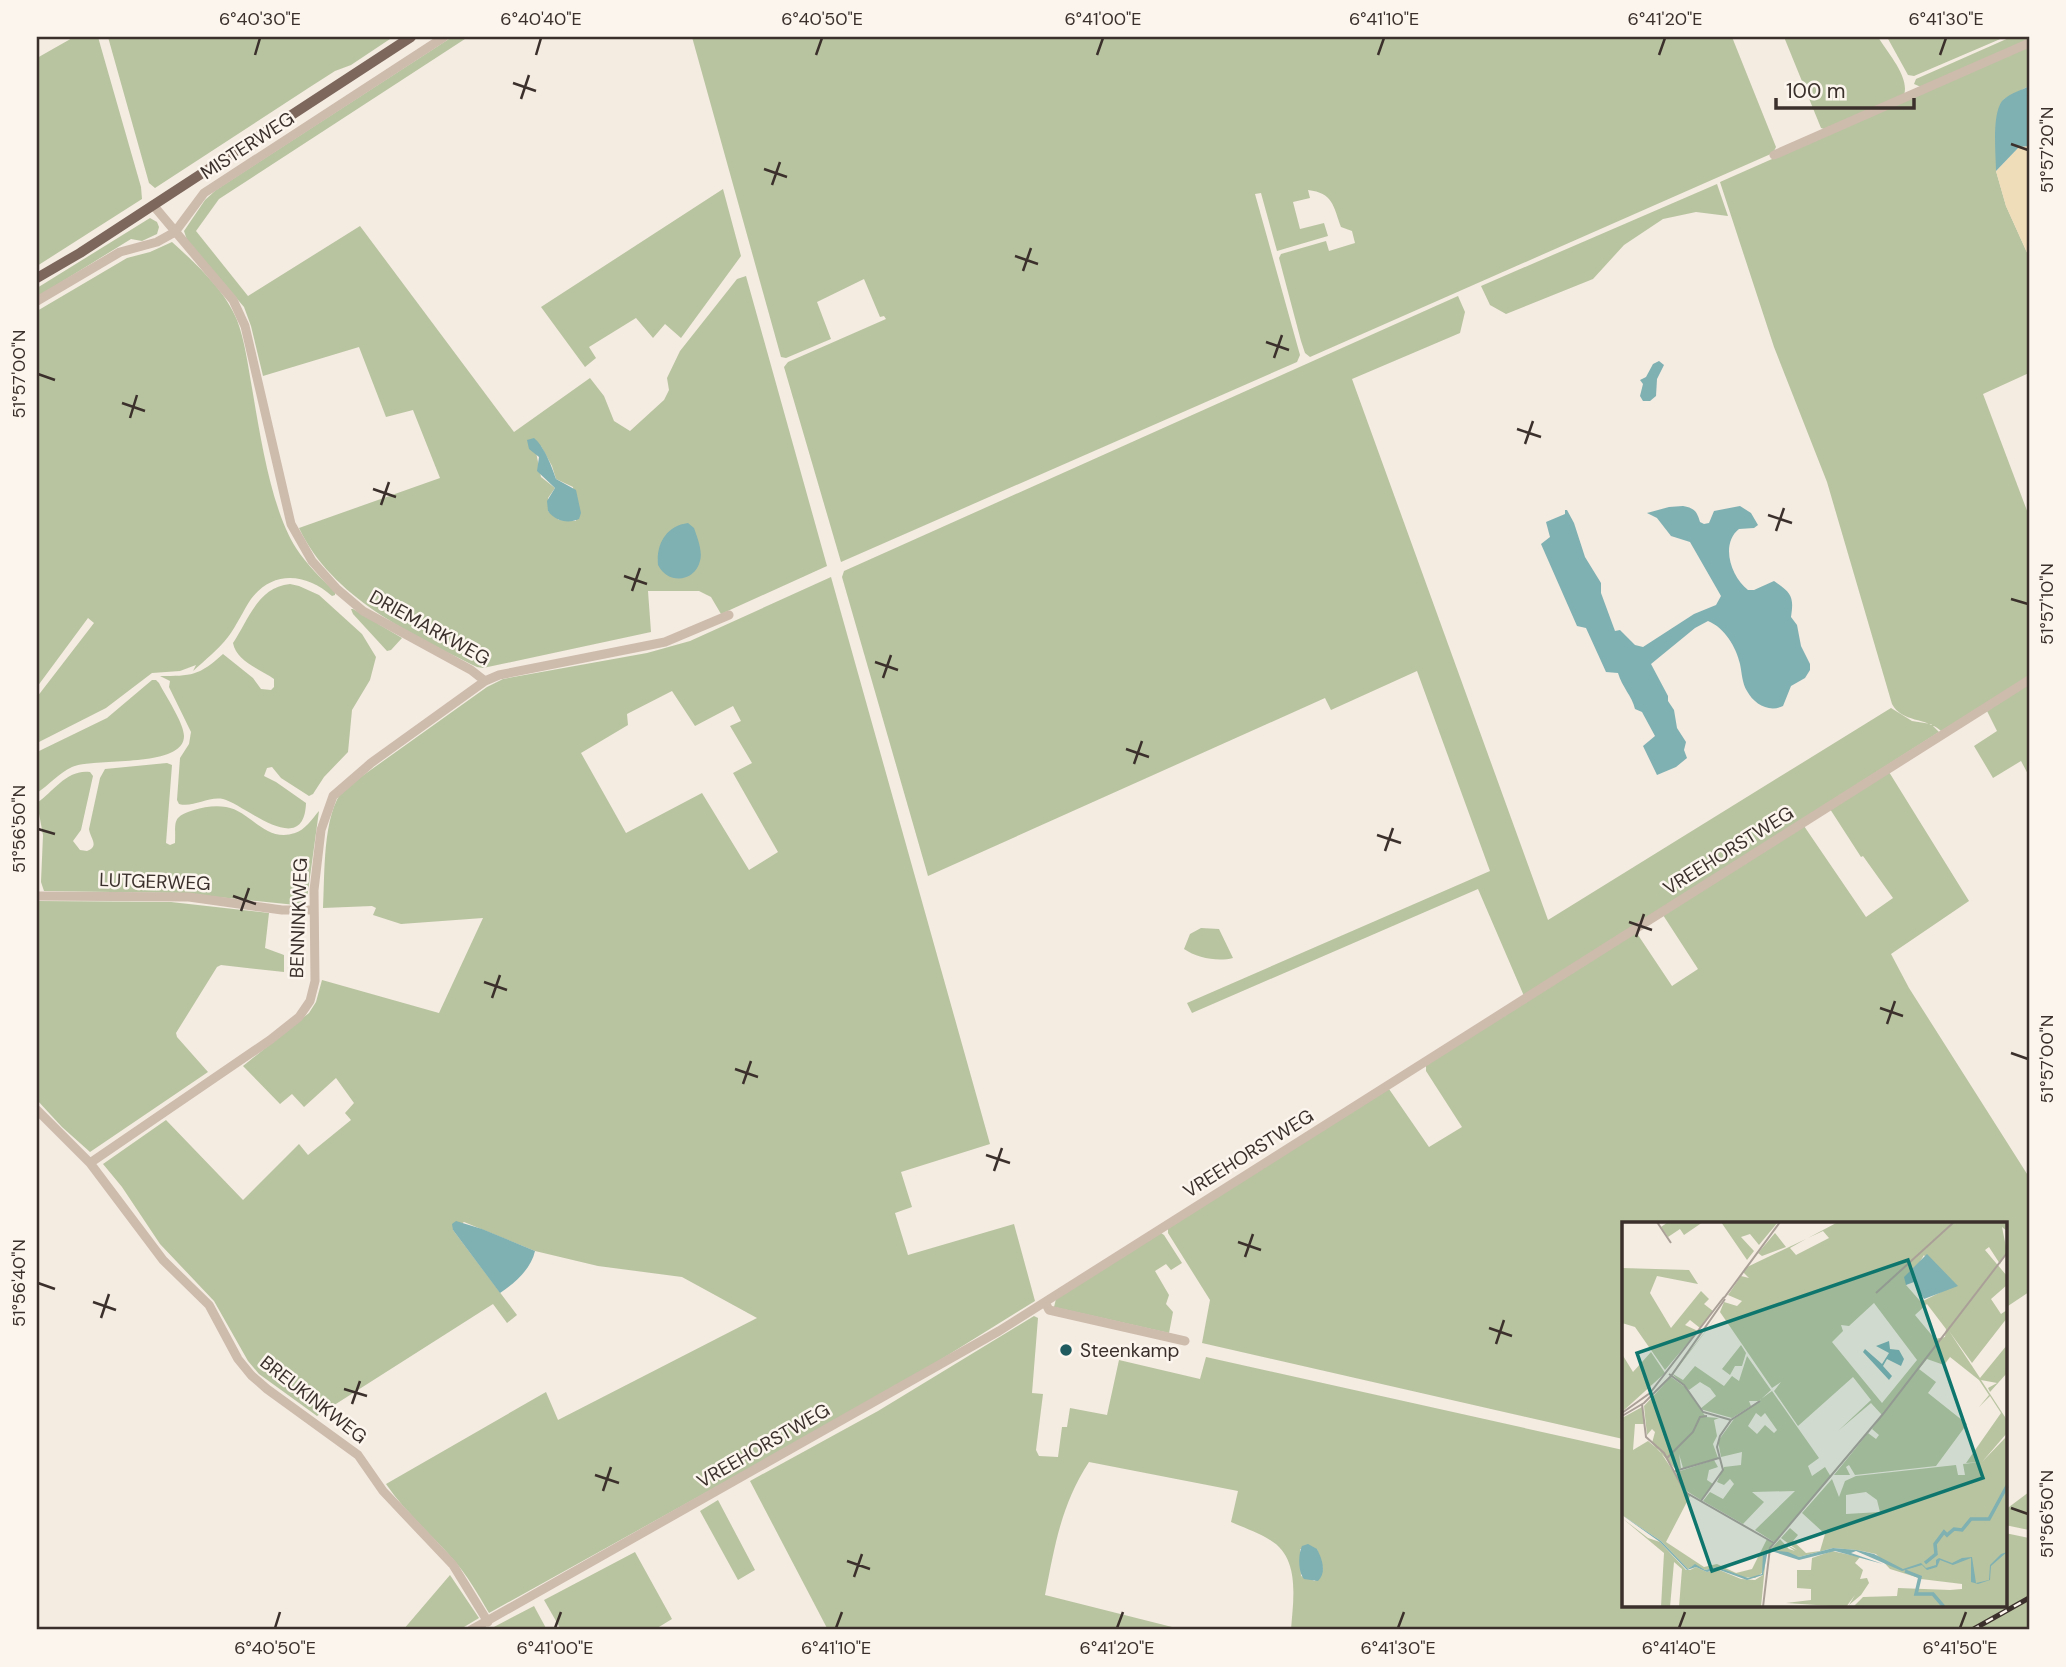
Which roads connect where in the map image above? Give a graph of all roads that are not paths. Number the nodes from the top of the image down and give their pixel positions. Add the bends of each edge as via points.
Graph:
1 (411, 37) edge
2 (444, 37) edge
3 (2029, 43) edge
4 (1774, 155) dead end
5 (153, 205) junction
6 (175, 232) junction
7 (37, 278) edge
8 (37, 301) edge
9 (729, 615) dead end
10 (2029, 680) edge
11 (485, 681) junction
12 (37, 897) edge
13 (314, 910) junction
14 (37, 1110) edge
15 (90, 1163) junction
16 (1045, 1301) junction
17 (1185, 1341) dead end
18 (488, 1622) junction
19 (471, 1630) edge

1 - 5 main road, MISTERWEG
2 - 6 street, MISTERWEG via 204,193
3 - 4 street
5 - 6 street, DRIEMARKWEG
5 - 7 main road, MISTERWEG
6 - 8 street, MISTERWEG via 158,242 120,252
6 - 11 street, DRIEMARKWEG via 233,300 245,327 291,524 312,561 363,611
9 - 11 street, DRIEMARKWEG via 665,642
10 - 16 street, VREEHORSTWEG
11 - 13 street, BENNINKWEG via 333,796 321,830
12 - 13 street, LUTGERWEG via 189,897
13 - 15 street, BENNINKWEG via 315,981 310,1001 299,1017
14 - 15 street, BREUKINKWEG
15 - 18 street, BREUKINKWEG via 163,1260 209,1305 251,1375 358,1455 383,1491 453,1565
16 - 17 street via 1049,1310
16 - 18 street, VREEHORSTWEG
18 - 19 street, VREEHORSTWEG

